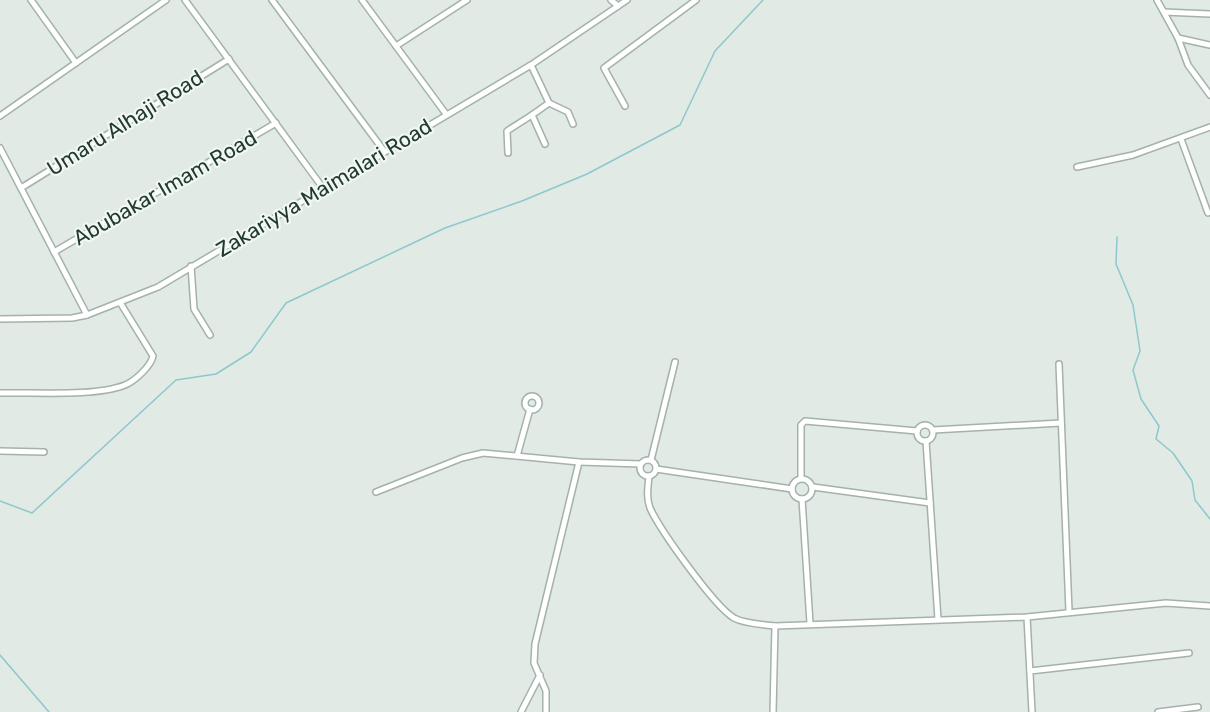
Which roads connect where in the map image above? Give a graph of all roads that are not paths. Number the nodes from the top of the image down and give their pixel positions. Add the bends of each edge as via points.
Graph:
1 (31, 0) edge
2 (166, 0) edge
3 (185, 0) edge
4 (272, 0) edge
5 (362, 0) edge
6 (467, 0) edge
7 (611, 0) edge
8 (627, 0) edge
9 (696, 0) edge
10 (1157, 0) edge
11 (618, 6) junction
12 (1164, 12) junction
13 (1210, 14) edge
14 (1178, 38) junction
15 (1210, 45) edge
16 (396, 46) junction
17 (229, 59) junction
18 (76, 63) junction
19 (531, 65) junction
20 (1210, 95) edge
21 (549, 104) junction
22 (625, 106) dead end
23 (446, 114) junction
24 (532, 115) junction
25 (0, 116) edge
26 (276, 123) junction
27 (573, 124) dead end
28 (1210, 127) edge
29 (1181, 139) junction
30 (545, 144) dead end
31 (0, 148) edge
32 (384, 151) junction
33 (508, 153) dead end
34 (1077, 167) dead end
35 (21, 188) junction
36 (323, 188) junction
37 (1208, 213) dead end
38 (54, 252) junction
39 (191, 267) junction
40 (121, 304) junction
41 (87, 315) junction
42 (0, 319) edge
43 (210, 335) dead end
44 (675, 362) dead end
45 (1059, 364) dead end
46 (0, 393) edge
47 (530, 409) dead end
48 (1061, 423) junction
49 (933, 430) junction
50 (918, 431) junction
51 (926, 441) junction
52 (0, 451) edge
53 (44, 452) dead end
54 (517, 456) junction
55 (651, 460) junction
56 (579, 462) junction
57 (641, 464) junction
58 (656, 469) junction
59 (649, 476) junction
60 (801, 478) junction
61 (813, 488) junction
62 (792, 489) junction
63 (376, 492) dead end
64 (802, 499) junction
65 (930, 503) junction
66 (1210, 606) edge
67 (1069, 611) junction
68 (1026, 617) junction
69 (938, 619) junction
70 (810, 622) junction
71 (775, 626) junction
72 (1189, 653) dead end
73 (1030, 671) junction
74 (540, 675) junction
75 (1198, 707) dead end
76 (522, 712) edge
77 (546, 712) edge
78 (773, 712) edge
79 (1032, 712) edge
80 (1158, 712) edge

1 - 18 street
2 - 18 street
3 - 17 street
4 - 32 street
5 - 16 street
6 - 16 street
7 - 11 street
8 - 11 street, Zakariyya Maimalari Road
9 - 22 street via 604,68
10 - 12 street
11 - 19 street, Zakariyya Maimalari Road
12 - 13 street
12 - 14 street
14 - 15 street
14 - 20 street via 1188,65
16 - 23 street
17 - 26 street
17 - 35 street, Umaru Alhaji Road
18 - 25 street
19 - 21 street
19 - 23 street, Zakariyya Maimalari Road
21 - 24 street
21 - 27 street via 568,112
23 - 32 street, Zakariyya Maimalari Road
24 - 30 street
24 - 33 street via 507,131
26 - 36 street
26 - 38 street, Abubakar Imam Road
28 - 29 street
29 - 34 street
29 - 37 street
31 - 35 street
32 - 36 street, Zakariyya Maimalari Road
35 - 38 street
36 - 39 street, Zakariyya Maimalari Road
38 - 41 street
39 - 40 street, Zakariyya Maimalari Road
39 - 43 street via 194,309
40 - 41 street, Zakariyya Maimalari Road
40 - 46 street via 153,356 130,382 89,391
41 - 42 street, Zakariyya Maimalari Road
44 - 55 street
45 - 48 street
47 - 54 street
48 - 49 street
48 - 67 street
49 - 50 street via 925,425
49 - 51 street
50 - 51 street via 918,436
50 - 60 street via 805,421 801,425
51 - 65 street
52 - 53 street
54 - 56 street
54 - 63 street via 474,454
55 - 57 street
55 - 58 street
56 - 57 street
56 - 74 street via 535,644 534,663
57 - 59 street via 641,471
58 - 59 street
58 - 62 street
59 - 71 street via 646,490 654,515 717,601 734,618
60 - 61 street
60 - 62 street
61 - 64 street
61 - 65 street
62 - 64 street
64 - 70 street
65 - 69 street
66 - 67 street via 1166,603
67 - 68 street
68 - 69 street
68 - 73 street
69 - 70 street
70 - 71 street
71 - 78 street
72 - 73 street
73 - 79 street
74 - 76 street
74 - 77 street via 546,691
75 - 80 street

